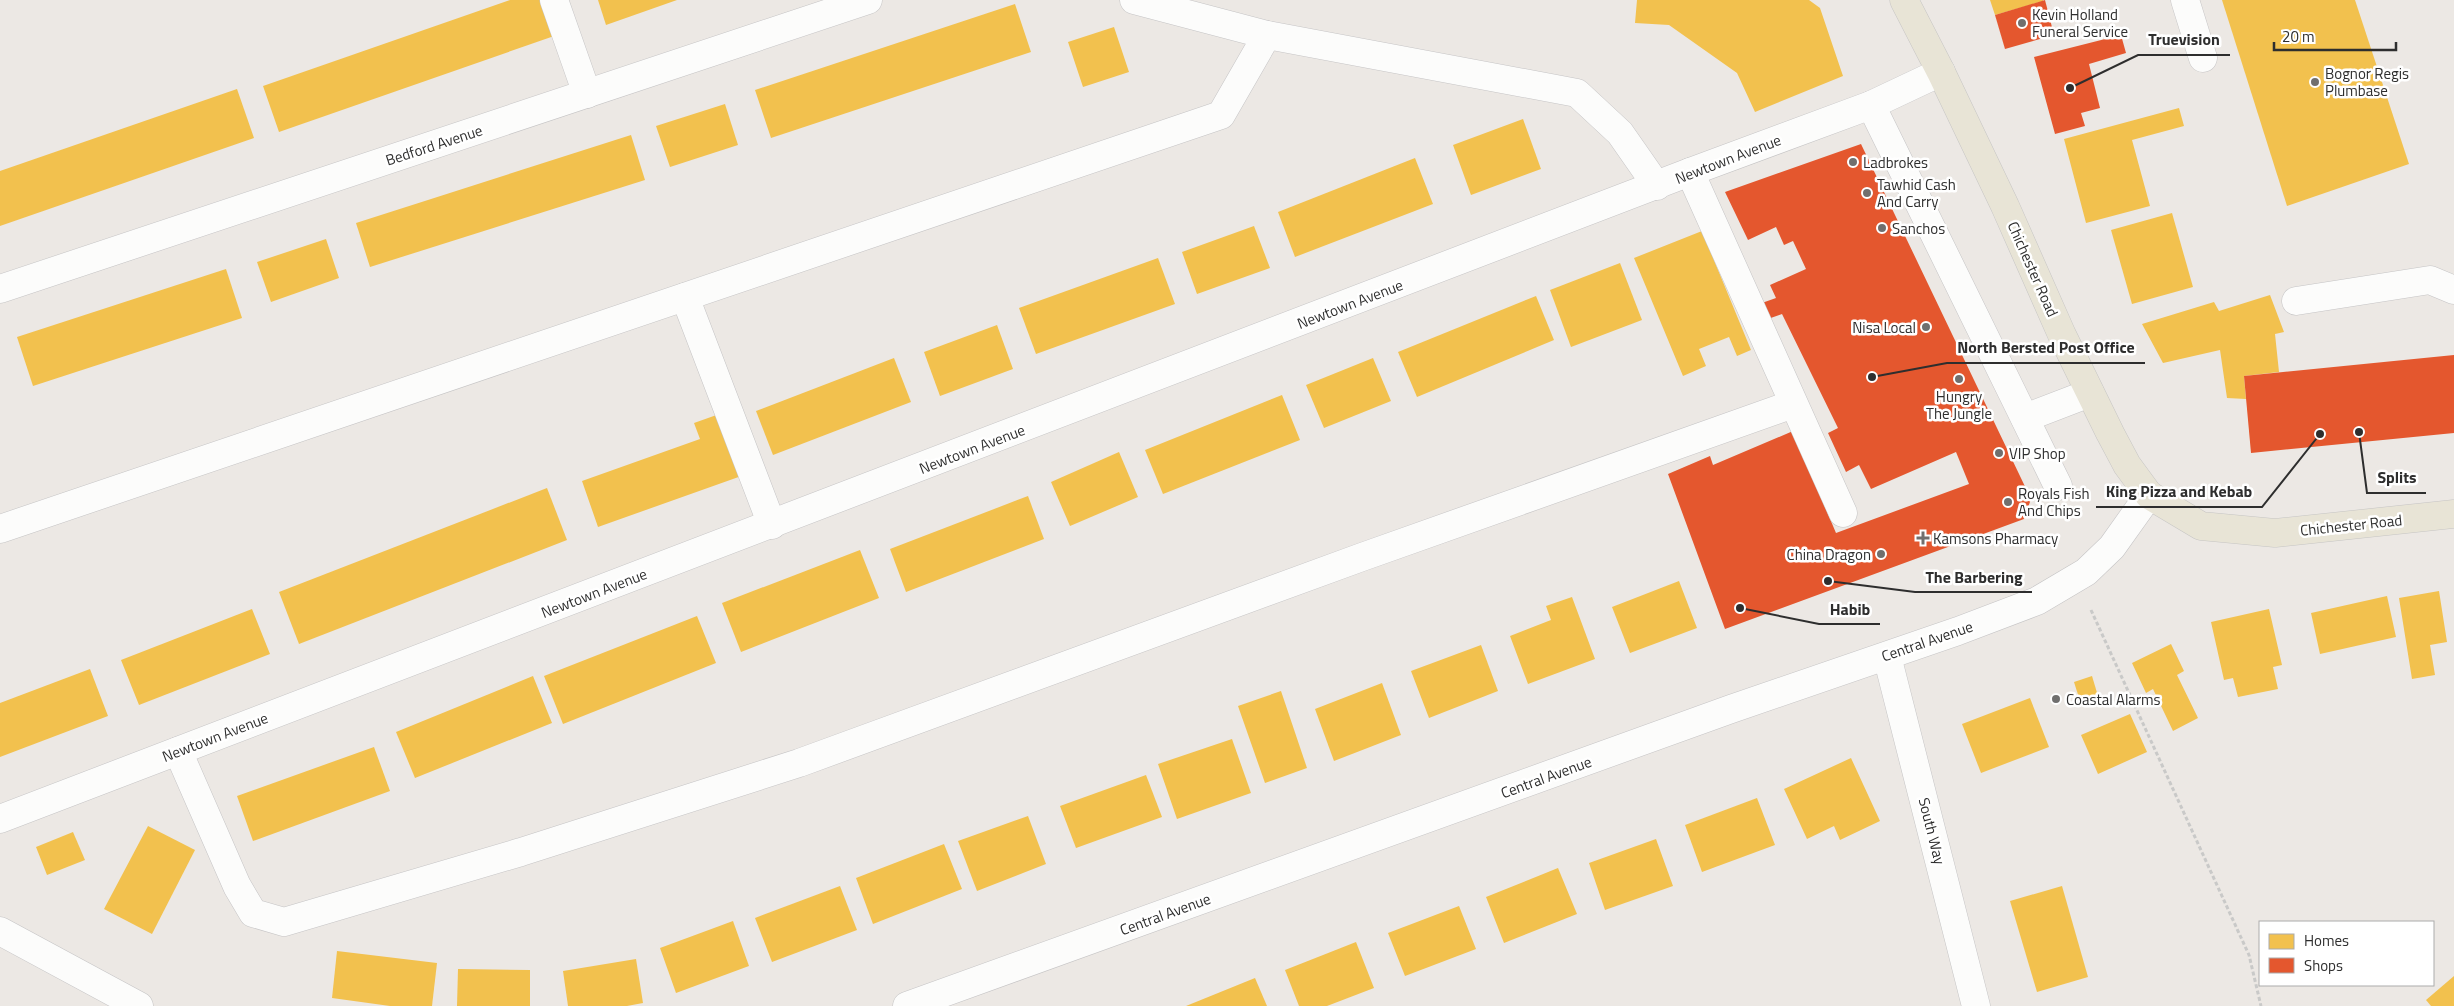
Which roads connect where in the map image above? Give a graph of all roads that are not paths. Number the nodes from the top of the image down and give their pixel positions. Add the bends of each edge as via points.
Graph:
1 (554, 0) edge
2 (868, 0) edge
3 (1134, 0) edge
4 (1904, 0) edge
5 (2185, 0) edge
6 (1267, 35) junction
7 (2203, 58) dead end
8 (1941, 72) junction
9 (587, 94) junction
10 (1871, 105) junction
11 (1690, 172) junction
12 (1657, 186) junction
13 (0, 289) edge
14 (2454, 290) edge
15 (685, 297) junction
16 (2296, 301) dead end
17 (2090, 393) junction
18 (1793, 404) junction
19 (2025, 418) junction
20 (2058, 486) dead end
21 (2149, 494) junction
22 (1843, 513) dead end
23 (2454, 514) edge
24 (772, 525) junction
25 (0, 529) edge
26 (1887, 656) junction
27 (178, 751) junction
28 (0, 819) edge
29 (0, 932) edge
30 (139, 1006) edge
31 (907, 1006) edge
32 (1976, 1006) edge

1 - 9 street
2 - 9 street, Bedford Avenue
3 - 6 street
4 - 8 main road, Chichester Road
5 - 7 street
6 - 12 street via 1577,93 1620,133
6 - 15 street via 1221,115
8 - 10 street, Newtown Avenue
8 - 17 main road, Chichester Road
9 - 13 street, Bedford Avenue
10 - 11 street, Newtown Avenue
10 - 19 street
11 - 12 street, Newtown Avenue
11 - 18 street
12 - 24 street, Newtown Avenue
14 - 16 street via 2430,280
15 - 24 street
15 - 25 street
17 - 19 street
17 - 21 main road, Chichester Road via 2127,465
18 - 22 street
18 - 27 street via 799,763 521,852 284,922 253,913 237,886
19 - 20 street
21 - 23 main road, Chichester Road via 2201,526 2275,533
21 - 26 street, Central Avenue via 2112,547 2086,572 2037,601
24 - 27 street, Newtown Avenue
26 - 31 street, Central Avenue via 1731,709
26 - 32 street, South Way
27 - 28 street, Newtown Avenue
29 - 30 street

